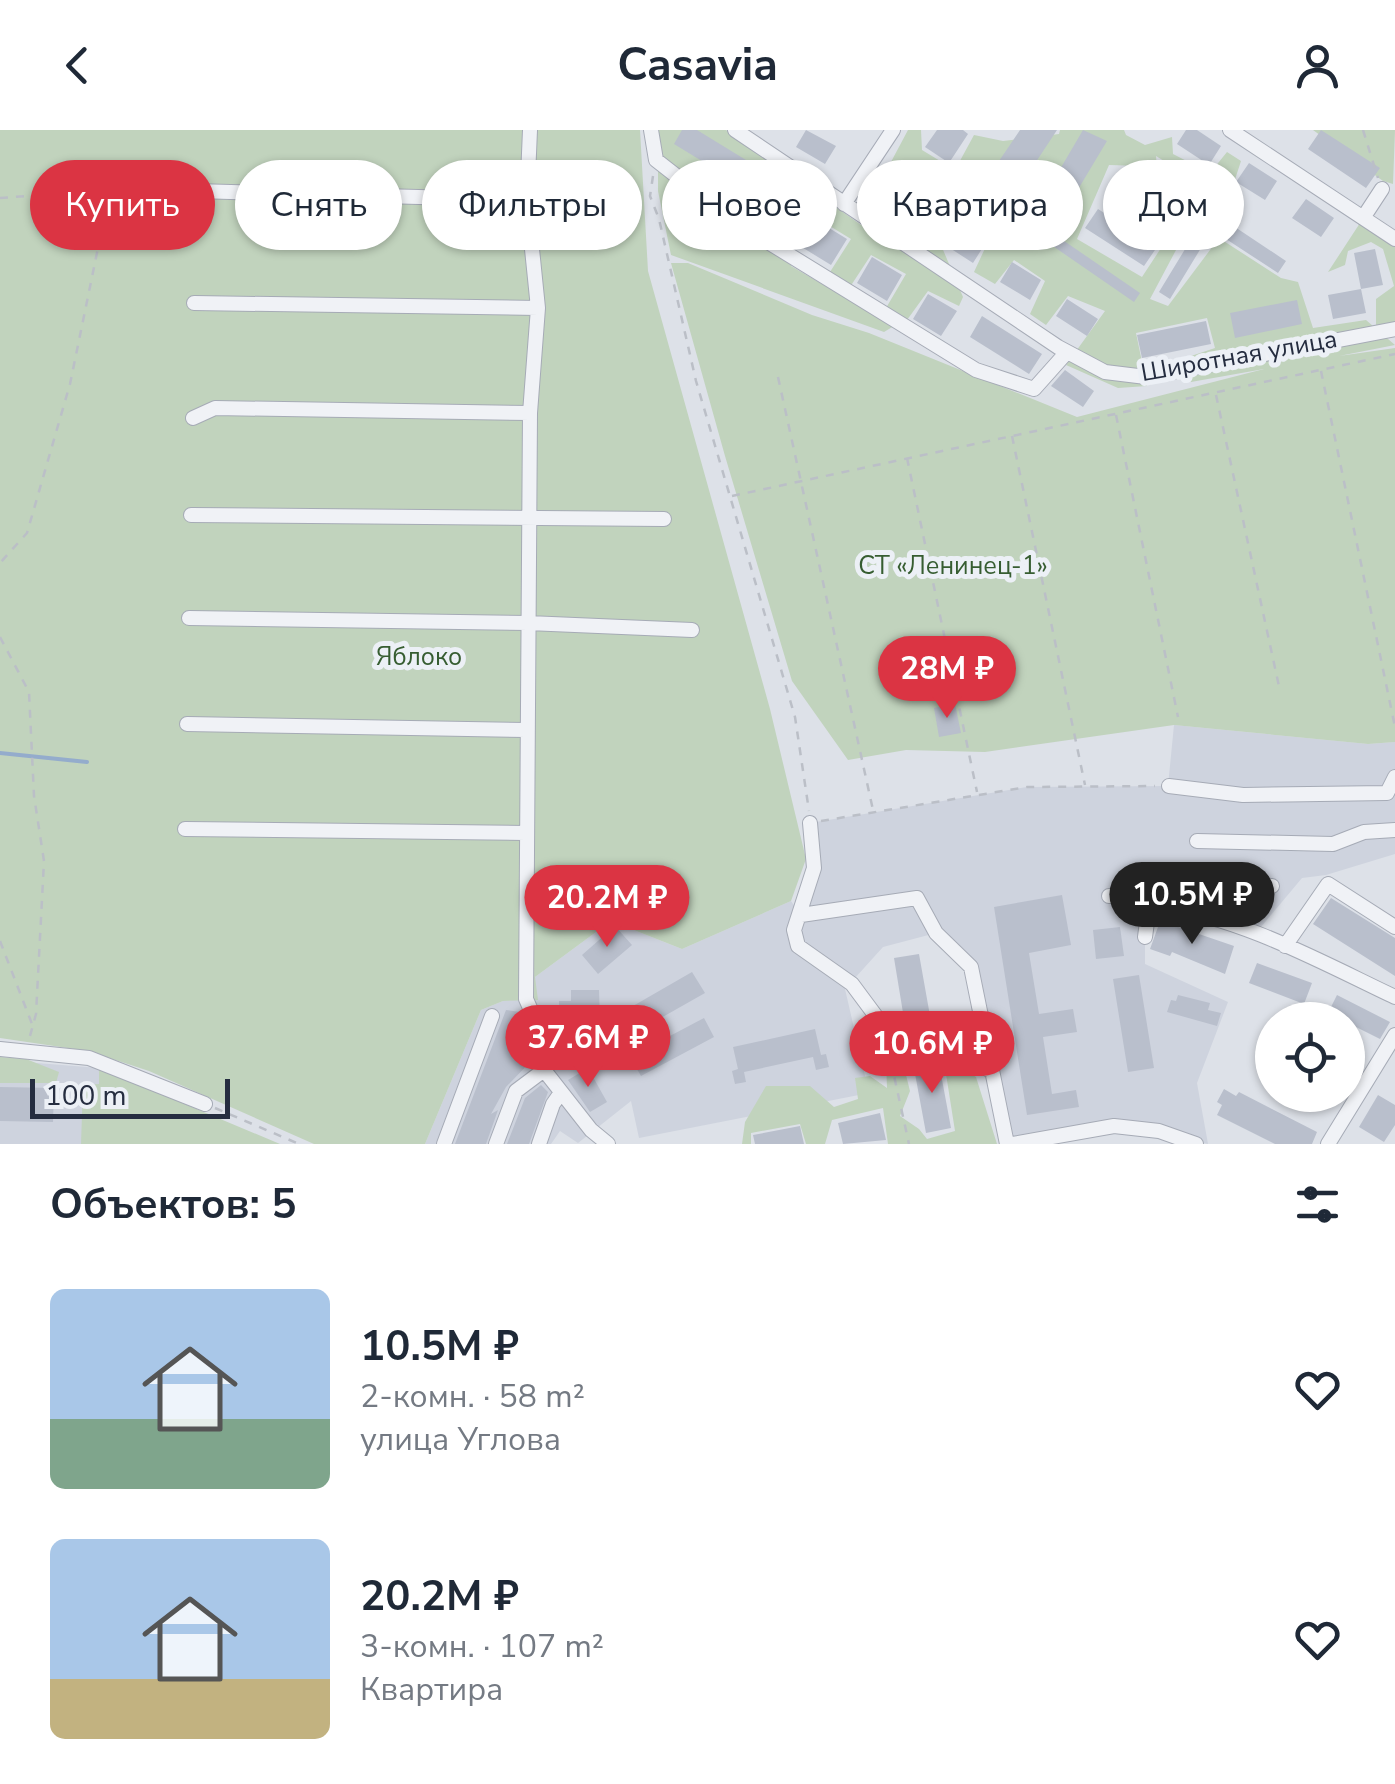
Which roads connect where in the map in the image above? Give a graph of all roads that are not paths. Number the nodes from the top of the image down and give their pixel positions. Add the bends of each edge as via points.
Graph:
1 (530, 130) edge
2 (651, 130) edge
3 (734, 130) edge
4 (893, 130) edge
5 (1230, 130) edge
6 (529, 160) edge
7 (1382, 189) road end
8 (215, 192) edge
9 (422, 197) edge
10 (844, 204) junction
11 (1363, 218) junction
12 (1395, 239) edge
13 (532, 250) edge
14 (194, 303) dead end
15 (538, 308) junction
16 (1395, 328) edge
17 (1067, 352) junction
18 (530, 413) junction
19 (193, 418) dead end
20 (191, 515) dead end
21 (530, 520) junction
22 (664, 520) dead end
23 (189, 618) dead end
24 (528, 623) junction
25 (692, 630) dead end
26 (187, 724) dead end
27 (526, 730) junction
28 (1395, 777) edge
29 (1169, 786) road end
30 (1391, 793) edge
31 (810, 823) road end
32 (185, 829) dead end
33 (1395, 830) edge
34 (525, 833) junction
35 (1197, 841) dead end
36 (1272, 886) dead end
37 (1108, 896) dead end
38 (791, 901) dead end
39 (1161, 906) junction
40 (801, 915) junction
41 (1395, 927) edge
42 (1144, 937) dead end
43 (1285, 946) junction
44 (1395, 997) edge
45 (492, 1016) dead end
46 (1395, 1034) edge
47 (0, 1050) edge
48 (544, 1070) junction
49 (991, 1071) junction
50 (560, 1094) junction
51 (205, 1104) road end
52 (1039, 1142) edge
53 (444, 1144) edge
54 (496, 1144) edge
55 (539, 1144) edge
56 (608, 1144) edge
57 (1010, 1144) edge
58 (1196, 1144) edge
59 (1328, 1144) edge

1 - 6 street
2 - 17 street via 656,160 734,221 976,370 1034,389
3 - 10 street, Широтная улица
4 - 10 street
5 - 11 street
7 - 11 street
8 - 9 street
10 - 17 street, Широтная улица
11 - 12 street
13 - 15 street
14 - 15 street
15 - 18 street
16 - 17 street, Широтная улица via 1146,377 1104,372
18 - 19 street via 215,408
18 - 21 street
20 - 21 street
21 - 22 street
21 - 24 street
23 - 24 street
24 - 25 street
24 - 27 street
26 - 27 street
27 - 34 street
28 - 30 street
29 - 30 street via 1243,795
31 - 40 street via 814,868
32 - 34 street
33 - 35 street via 1334,844
34 - 48 street via 526,999 546,1046
36 - 39 street via 1182,881
37 - 39 street via 1144,895
38 - 40 street
39 - 42 street
39 - 43 street
40 - 49 street via 794,930 798,946 852,984 875,1014 888,1048 932,1040
40 - 49 street via 916,898 936,932 971,967
41 - 43 street via 1328,884
43 - 44 street
45 - 53 street
46 - 59 street
47 - 51 street via 89,1058
48 - 50 street
48 - 54 street via 516,1091
49 - 57 street
50 - 55 street
50 - 56 street
52 - 57 street
52 - 58 street via 1114,1126

